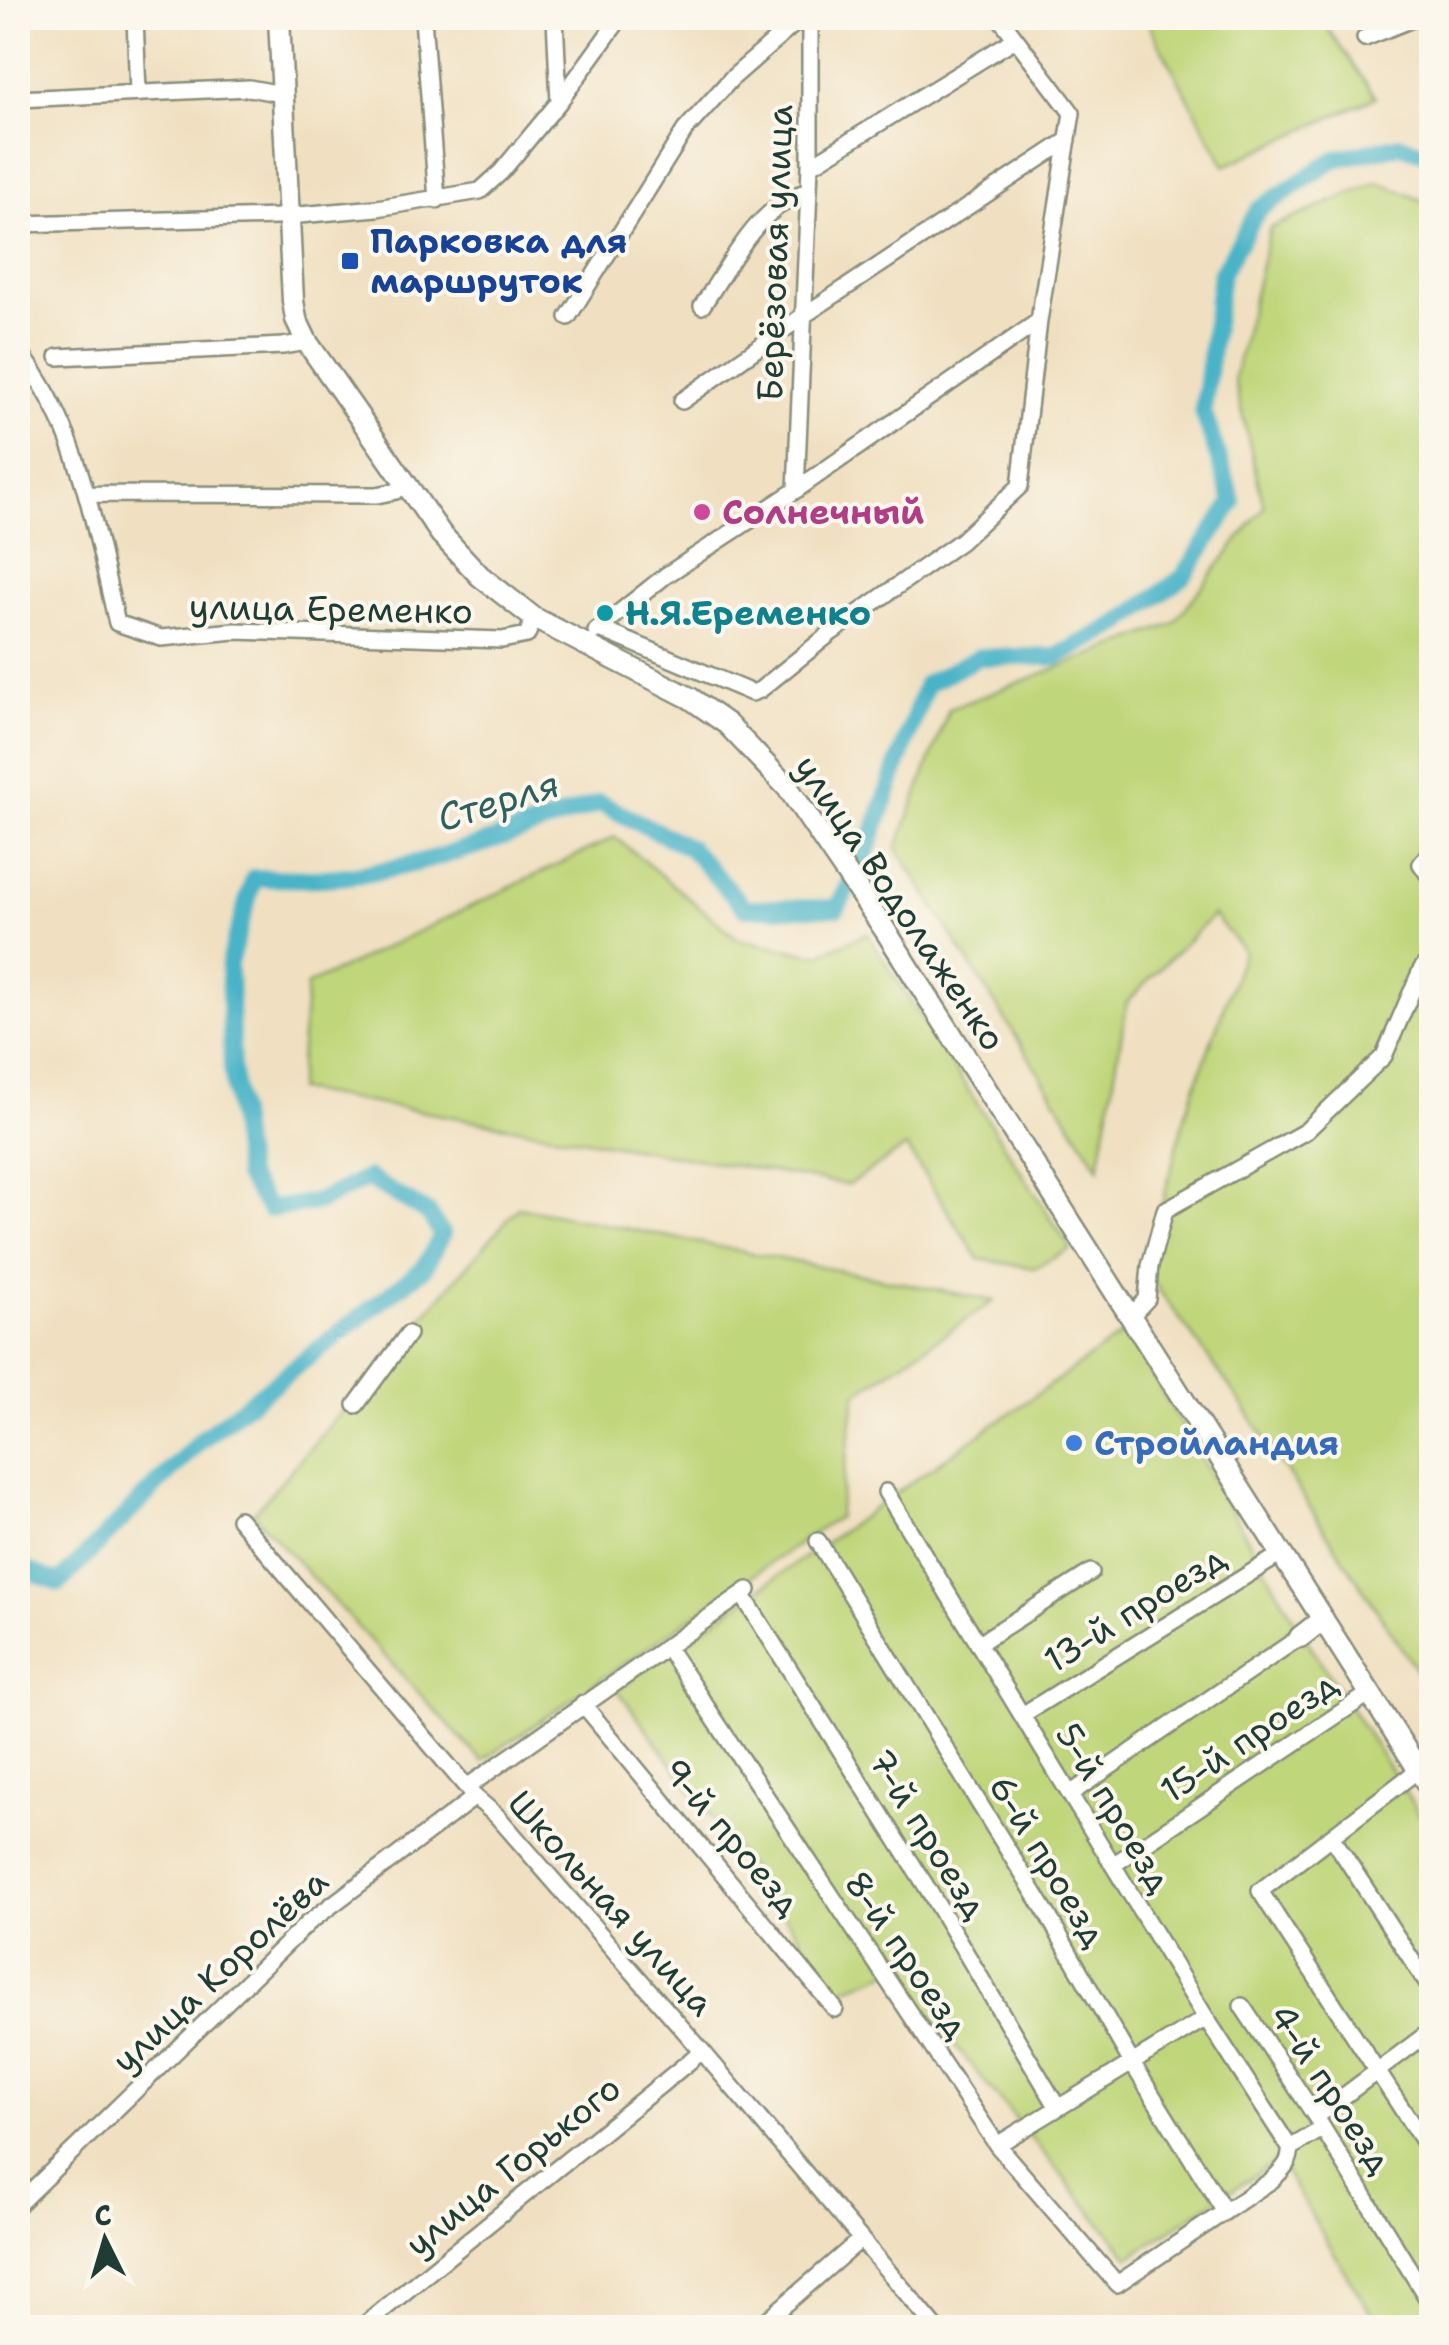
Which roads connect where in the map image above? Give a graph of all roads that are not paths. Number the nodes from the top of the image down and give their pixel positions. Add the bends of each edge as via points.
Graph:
1 (135, 18) edge
2 (278, 18) edge
3 (423, 18) edge
4 (555, 18) edge
5 (620, 18) edge
6 (801, 18) edge
7 (810, 18) edge
8 (1000, 18) edge
9 (1415, 18) edge
10 (1365, 38) dead end
11 (1015, 39) junction
12 (138, 94) junction
13 (282, 94) junction
14 (18, 99) edge
15 (559, 102) junction
16 (1068, 140) junction
17 (810, 166) junction
18 (809, 191) junction
19 (437, 200) junction
20 (288, 217) junction
21 (18, 224) edge
22 (702, 306) dead end
23 (803, 316) junction
24 (568, 317) dead end
25 (1039, 321) junction
26 (307, 342) junction
27 (18, 350) edge
28 (58, 357) dead end
29 (682, 401) dead end
30 (406, 484) junction
31 (796, 490) junction
32 (87, 494) junction
33 (534, 618) junction
34 (600, 629) junction
35 (580, 643) junction
36 (1432, 850) edge
37 (1432, 880) edge
38 (1432, 956) edge
39 (1130, 1316) junction
40 (408, 1334) dead end
41 (356, 1406) dead end
42 (886, 1492) dead end
43 (239, 1519) dead end
44 (818, 1541) dead end
45 (1280, 1554) junction
46 (1091, 1572) dead end
47 (745, 1592) joint
48 (1323, 1619) junction
49 (1300, 1637) joint
50 (978, 1644) junction
51 (666, 1646) junction
52 (1370, 1693) junction
53 (583, 1704) junction
54 (1022, 1715) junction
55 (1418, 1770) junction
56 (1432, 1791) edge
57 (471, 1792) junction
58 (1070, 1794) junction
59 (1332, 1838) junction
60 (1113, 1864) junction
61 (1432, 1991) edge
62 (1242, 2006) dead end
63 (835, 2009) dead end
64 (1206, 2018) junction
65 (1432, 2030) edge
66 (702, 2051) junction
67 (1132, 2063) junction
68 (1378, 2070) junction
69 (1058, 2108) junction
70 (1319, 2123) junction
71 (997, 2144) junction
72 (1290, 2152) junction
73 (1432, 2155) edge
74 (18, 2204) edge
75 (1225, 2212) junction
76 (861, 2239) junction
77 (1432, 2306) edge
78 (362, 2328) edge
79 (758, 2328) edge
80 (936, 2328) edge

1 - 12 street
2 - 13 main road, улица Водолаженко
3 - 19 street
4 - 15 street
5 - 15 street
6 - 24 street via 685,130
7 - 17 street, Берёзовая улица
8 - 11 street
9 - 10 street
11 - 16 street via 1072,114
11 - 17 street
12 - 13 street via 249,88
12 - 14 street
13 - 20 main road, улица Водолаженко
15 - 19 street via 480,191
16 - 23 street
16 - 25 street
17 - 18 street, Берёзовая улица
18 - 22 street via 767,212
18 - 23 street, Берёзовая улица
19 - 20 street
20 - 21 street
20 - 26 main road, улица Водолаженко via 293,301
23 - 29 street
23 - 31 street, Берёзовая улица
25 - 31 street
25 - 34 street via 1020,486 961,541 760,690 752,693
26 - 28 street
26 - 30 main road, улица Водолаженко
27 - 32 street via 62,426
30 - 32 street via 377,495
30 - 33 main road, улица Водолаженко via 480,576
31 - 34 street via 665,576
32 - 33 street, улица Еременко via 117,624 161,638 235,631 502,640 527,635
33 - 35 main road, улица Водолаженко
34 - 35 street
35 - 39 main road, улица Водолаженко via 690,698 767,762 886,930
36 - 37 street via 1421,864
38 - 39 street via 1384,1056 1306,1131 1165,1210 1147,1299
39 - 45 main road, улица Водолаженко
40 - 41 street
42 - 50 street, 5-й проезд
43 - 57 street, Школьная улица
44 - 67 street, 6-й проезд
45 - 48 main road, улица Водолаженко
45 - 54 street, 13-й проезд
46 - 50 street
47 - 51 street, улица Королёва
47 - 69 street, 7-й проезд
48 - 49 main road
48 - 52 main road, улица Водолаженко
49 - 58 street
50 - 54 street, 5-й проезд
51 - 53 street, улица Королёва
51 - 71 street, 8-й проезд
52 - 55 main road, улица Водолаженко
52 - 60 street, 15-й проезд
53 - 57 street, улица Королёва
53 - 63 street, 9-й проезд
54 - 58 street, 5-й проезд
55 - 56 main road, улица Водолаженко
55 - 59 street
57 - 66 street, Школьная улица
57 - 74 street, улица Королёва via 308,1923
58 - 60 street, 5-й проезд
59 - 61 street
59 - 68 street via 1260,1891
60 - 64 street, 5-й проезд
62 - 70 street, 4-й проезд
64 - 67 street
64 - 72 street, 5-й проезд
65 - 68 street
66 - 76 street, Школьная улица
66 - 78 street, улица Горького
67 - 69 street
67 - 75 street, 6-й проезд
68 - 70 street
68 - 73 street
69 - 71 street
70 - 72 street
70 - 77 street, 4-й проезд
71 - 75 street, 8-й проезд via 1118,2284
72 - 75 street via 1272,2180
76 - 79 street
76 - 80 street, Школьная улица

